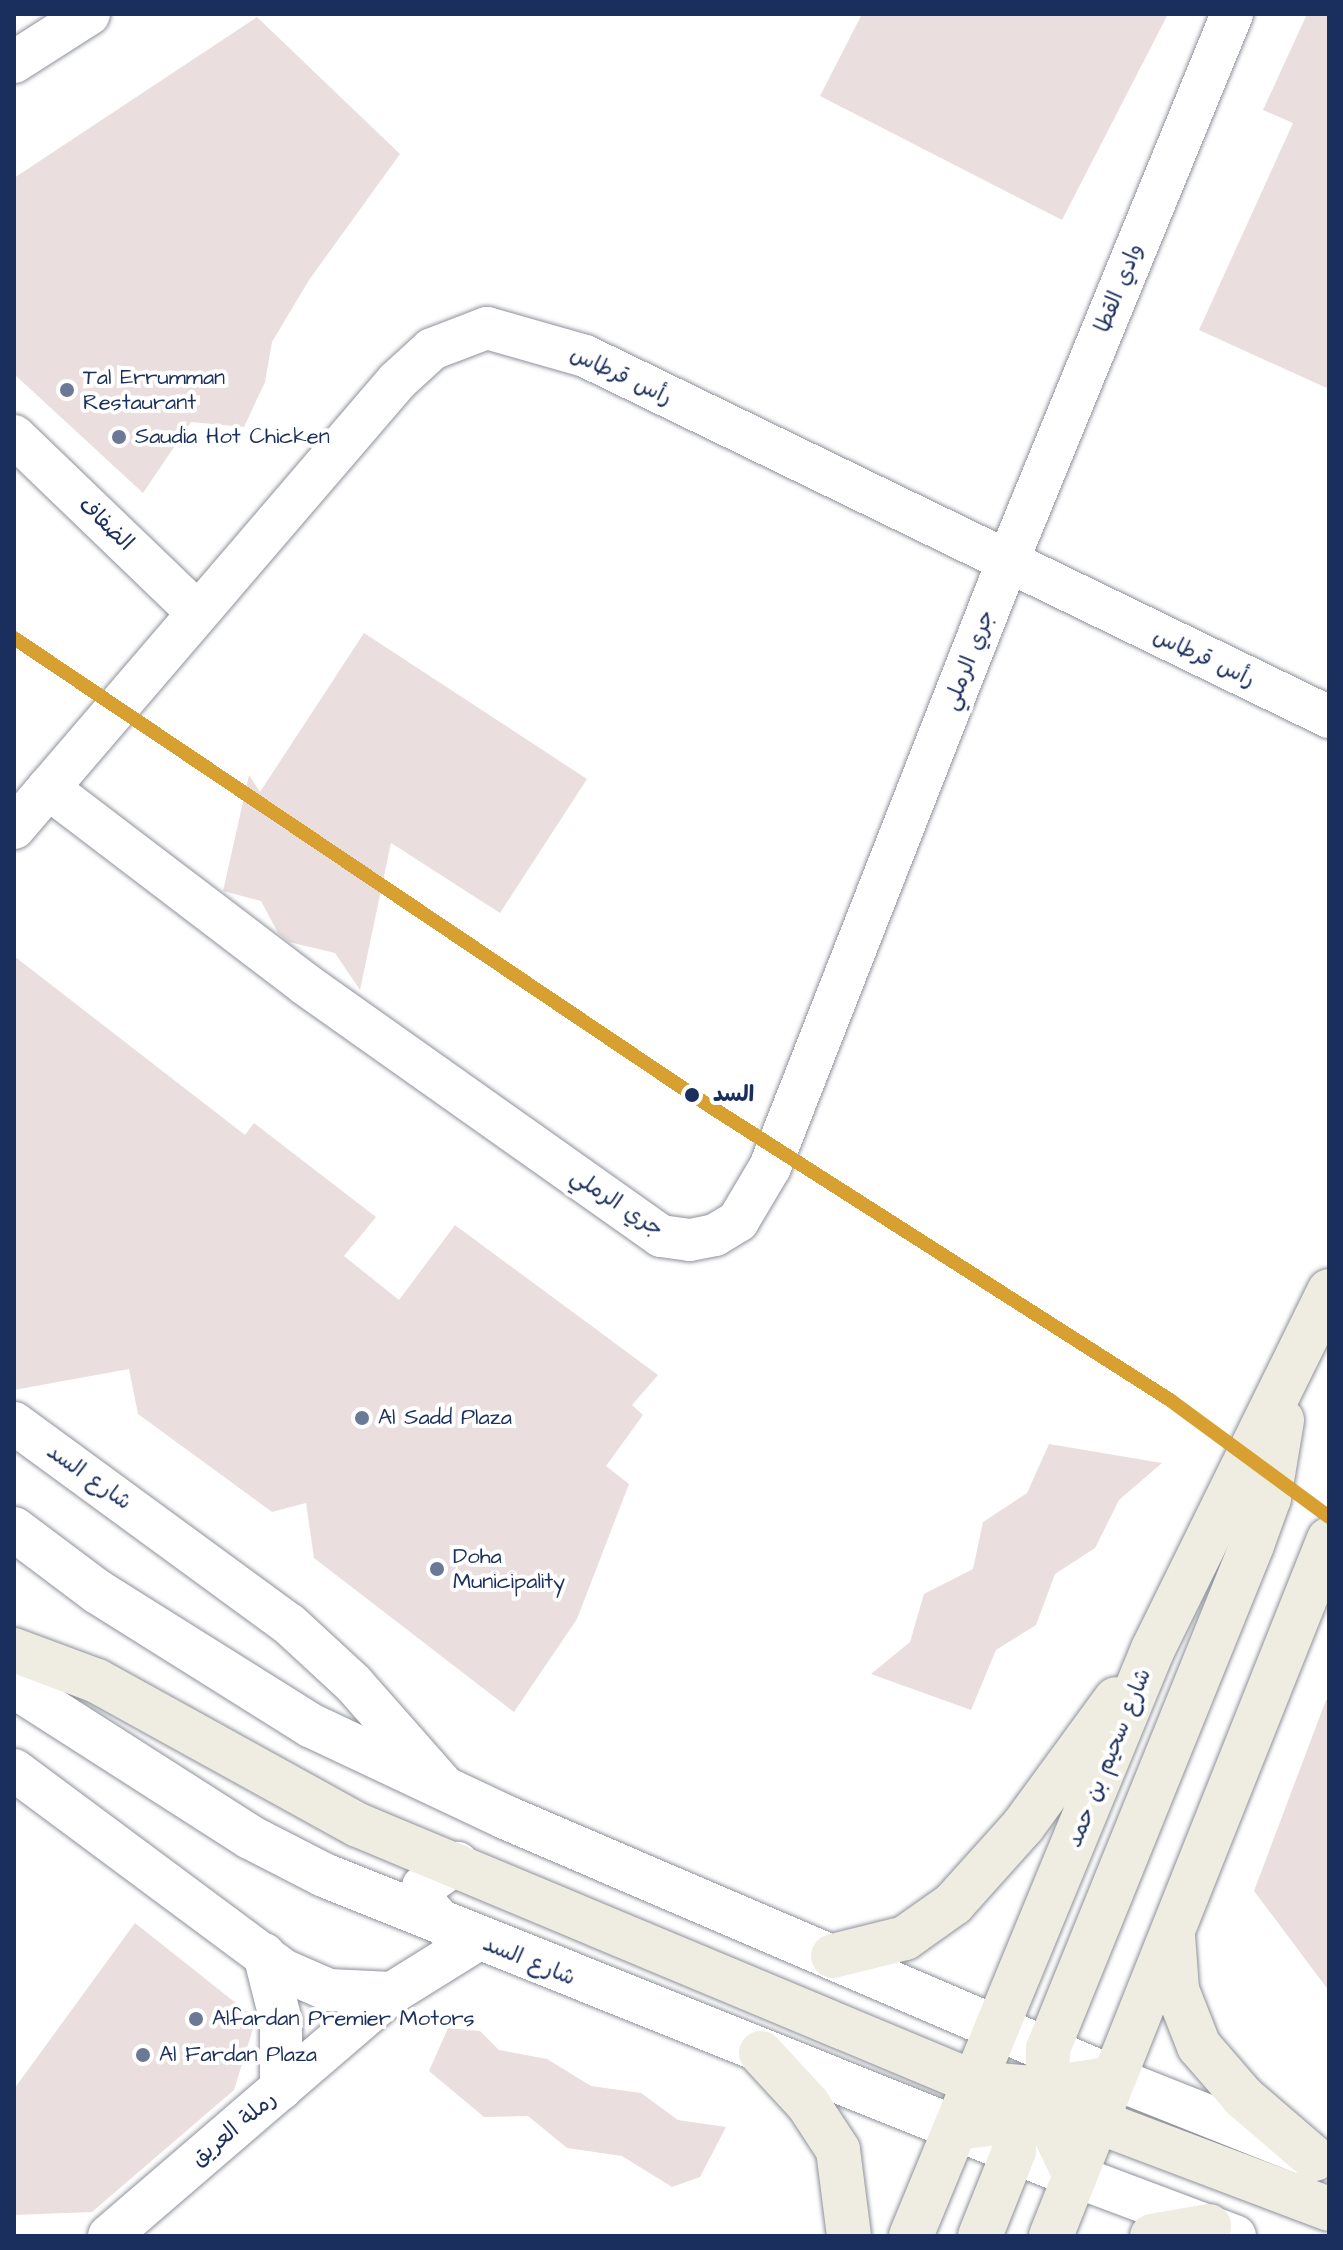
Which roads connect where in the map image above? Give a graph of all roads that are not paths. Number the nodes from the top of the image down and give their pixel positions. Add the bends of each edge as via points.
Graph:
1 (89, 14) edge
2 (1232, 14) edge
3 (14, 62) edge
4 (14, 436) edge
5 (1007, 563) junction
6 (198, 613) junction
7 (1329, 717) edge
8 (48, 788) junction
9 (14, 828) edge
10 (1329, 1291) edge
11 (1285, 1386) junction
12 (14, 1423) edge
13 (14, 1529) edge
14 (1329, 1539) edge
15 (1153, 1649) junction
16 (14, 1650) edge
17 (14, 1686) edge
18 (14, 1770) edge
19 (446, 1789) junction
20 (457, 1863) junction
21 (1173, 1924) junction
22 (462, 1934) junction
23 (264, 1954) junction
24 (833, 1956) junction
25 (392, 1993) junction
26 (998, 2028) junction
27 (761, 2053) junction
28 (1113, 2078) junction
29 (281, 2089) junction
30 (1022, 2100) junction
31 (1096, 2121) junction
32 (956, 2128) junction
33 (1322, 2162) edge
34 (1075, 2176) junction
35 (1329, 2209) edge
36 (1222, 2231) edge
37 (109, 2236) edge
38 (849, 2236) edge
39 (911, 2236) edge
40 (980, 2236) edge
41 (1051, 2236) edge
42 (1152, 2236) edge

1 - 3 street
2 - 5 street, وادي القطا
4 - 6 street, الضفاف
5 - 6 street, رأس قرطاس via 585,356 487,328 432,349 397,381
5 - 7 street, رأس قرطاس
5 - 8 street, جري الرملي via 770,1167 738,1221 715,1235 690,1240 661,1236 632,1217 305,984
6 - 8 street, رأس قرطاس
8 - 9 street, رأس قرطاس
10 - 11 highway, شارع سحيم بن حمد
11 - 15 highway, شارع سحيم بن حمد
11 - 30 highway via 1269,1498 1252,1545
12 - 19 street, شارع السد via 289,1624 353,1683
13 - 19 main road, شارع السد via 207,1663 312,1726
14 - 21 highway
15 - 24 highway via 1023,1826 953,1904 905,1938
15 - 26 highway, شارع سحيم بن حمد
16 - 20 highway via 97,1681 358,1825
17 - 22 main road, شارع السد via 250,1837
18 - 23 street
19 - 24 main road, شارع السد
20 - 22 street via 423,1887 428,1907
20 - 30 highway
21 - 28 highway
21 - 33 highway via 1177,1990 1199,2046 1243,2097
22 - 25 street, رملة العريق
22 - 27 main road, شارع السد
23 - 25 street via 283,1970 329,1990
23 - 29 street via 281,2021
24 - 26 main road, شارع السد
25 - 29 street, رملة العريق
26 - 30 highway, شارع سحيم بن حمد
26 - 30 main road, شارع السد
27 - 32 main road, شارع السد
27 - 38 highway via 808,2104 838,2150
28 - 30 main road, شارع السد
28 - 31 highway
28 - 33 street
29 - 37 street, رملة العريق
30 - 31 highway
30 - 32 highway, شارع سحيم بن حمد
30 - 32 main road, شارع السد
30 - 34 highway
30 - 40 highway
31 - 34 highway
31 - 35 highway
32 - 39 highway, شارع سحيم بن حمد
34 - 36 street
34 - 41 highway
36 - 42 highway

